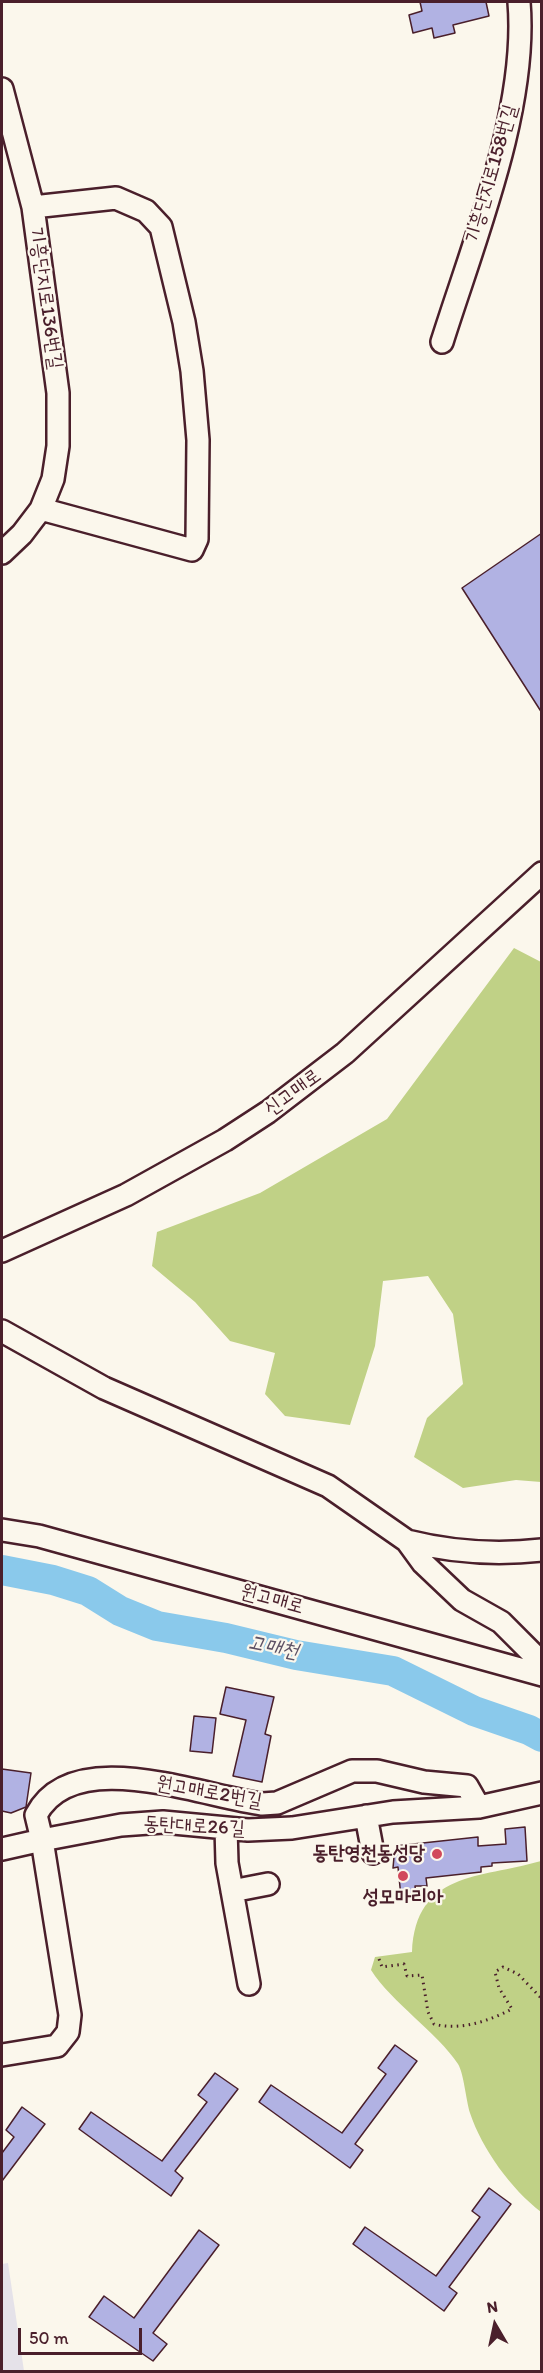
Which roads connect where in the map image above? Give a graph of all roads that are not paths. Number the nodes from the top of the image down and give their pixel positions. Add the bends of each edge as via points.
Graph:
1 (523, 2) edge
2 (2, 88) edge
3 (10, 157) edge
4 (33, 207) junction
5 (442, 342) dead end
6 (41, 509) junction
7 (2, 554) edge
8 (542, 873) edge
9 (2, 1251) edge
10 (2, 1331) edge
11 (2, 1530) edge
12 (407, 1541) junction
13 (542, 1550) edge
14 (542, 1663) edge
15 (542, 1675) edge
16 (542, 1793) edge
17 (479, 1807) junction
18 (366, 1816) junction
19 (226, 1828) junction
20 (42, 1840) junction
21 (2, 1849) edge
22 (373, 1853) dead end
23 (267, 1884) dead end
24 (232, 1891) junction
25 (249, 1984) dead end
26 (2, 2055) edge

1 - 5 street, 기흥단지로158번길 via 514,93 495,171
2 - 3 street, 기흥단지로136번길
3 - 4 street, 기흥단지로136번길
4 - 6 street, 기흥단지로136번길 via 58,393 58,446 53,479
4 - 6 street via 116,198 146,211 161,227 192,371 198,440 197,539 192,550
6 - 7 street, 기흥단지로136번길
8 - 9 street, 신고매로 via 345,1053 276,1106 225,1140 126,1195
10 - 12 street via 104,1388 328,1486
11 - 15 street, 원고매로 via 62,1542
12 - 13 street via 439,1549
12 - 14 street via 423,1563 462,1600 501,1622
16 - 17 street, 동탄대로26길
17 - 18 street, 동탄대로26길
17 - 20 street, 원고매로2번길 via 467,1786 424,1782 377,1771 352,1771 277,1803 262,1804 119,1776 93,1778 61,1789 42,1804 36,1815
18 - 19 street, 동탄대로26길 via 292,1828
18 - 22 street
19 - 20 street, 동탄대로26길 via 163,1822 121,1825
19 - 24 street
20 - 21 street
20 - 26 street via 70,2015 68,2032 57,2046
23 - 24 street
24 - 25 street

